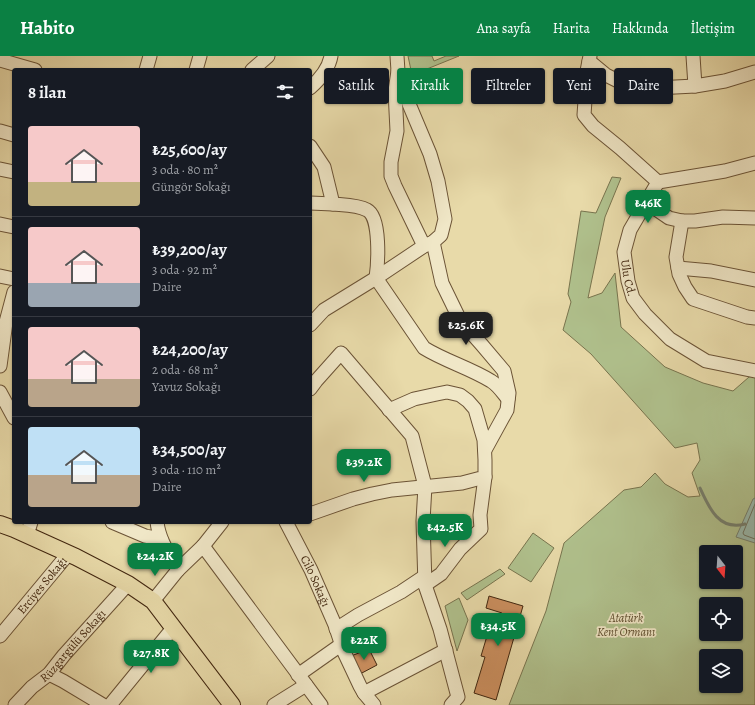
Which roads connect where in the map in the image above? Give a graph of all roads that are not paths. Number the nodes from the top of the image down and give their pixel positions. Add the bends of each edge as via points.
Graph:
1 (150, 56) edge
2 (200, 56) edge
3 (268, 56) edge
4 (331, 56) edge
5 (397, 56) edge
6 (693, 56) edge
7 (589, 59) edge
8 (0, 60) edge
9 (28, 68) edge
10 (147, 68) edge
11 (197, 68) edge
12 (254, 68) edge
13 (398, 68) edge
14 (755, 72) edge
15 (397, 78) edge
16 (312, 86) edge
17 (695, 86) junction
18 (409, 104) edge
19 (0, 131) edge
20 (12, 134) edge
21 (312, 149) edge
22 (755, 162) edge
23 (0, 168) edge
24 (12, 171) edge
25 (658, 182) junction
26 (312, 203) edge
27 (333, 204) junction
28 (646, 204) junction
29 (755, 218) edge
30 (682, 221) junction
31 (0, 224) edge
32 (12, 227) edge
33 (428, 244) junction
34 (678, 268) junction
35 (0, 276) edge
36 (376, 278) junction
37 (12, 279) edge
38 (755, 280) edge
39 (12, 300) edge
40 (755, 318) edge
41 (312, 322) edge
42 (9, 339) edge
43 (0, 366) edge
44 (755, 371) edge
45 (312, 387) edge
46 (0, 392) edge
47 (508, 399) junction
48 (389, 410) junction
49 (9, 416) edge
50 (485, 450) junction
51 (485, 478) junction
52 (425, 486) junction
53 (312, 513) edge
54 (117, 524) edge
55 (157, 524) edge
56 (220, 524) edge
57 (287, 524) edge
58 (2, 528) edge
59 (29, 528) edge
60 (161, 539) junction
61 (203, 546) junction
62 (69, 554) junction
63 (178, 570) junction
64 (425, 581) junction
65 (128, 584) junction
66 (153, 601) junction
67 (174, 628) junction
68 (336, 629) junction
69 (0, 636) edge
70 (342, 644) junction
71 (446, 650) junction
72 (49, 674) junction
73 (302, 680) junction
74 (364, 693) junction
75 (15, 705) edge
76 (103, 705) edge
77 (110, 705) edge
78 (232, 705) edge
79 (274, 705) edge
80 (321, 705) edge
81 (374, 705) edge
82 (451, 705) edge

1 - 10 street
2 - 11 street
3 - 12 street
4 - 16 street via 330,62
5 - 13 street
6 - 17 street
7 - 17 street via 606,75 620,82 656,88
7 - 25 street via 584,115 593,126
8 - 9 street
14 - 17 street
15 - 33 street via 397,131 391,176
18 - 33 street via 430,154 438,181 444,219 441,235
19 - 20 street
21 - 27 street via 324,167
22 - 25 street via 725,171
23 - 24 street
25 - 28 street, Ulu Cd.
26 - 27 street
27 - 36 street via 368,210 374,219 378,246
28 - 30 street via 669,218
28 - 44 street, Ulu Cd. via 630,230 624,252 633,298 670,339 706,361
29 - 30 street via 723,217
30 - 34 street via 676,257
31 - 32 street
33 - 36 street
33 - 47 street via 442,283 460,320 504,371
34 - 38 street via 711,271
34 - 40 street via 693,299
35 - 37 street
36 - 41 street via 324,310
36 - 47 street via 424,348 493,382
39 - 42 street via 6,322
42 - 43 street
45 - 48 street via 341,353
46 - 49 street
47 - 50 street via 507,410
48 - 50 street via 414,399 437,394 447,392 460,395 475,409
48 - 52 street via 412,436
50 - 51 street
51 - 52 street
51 - 64 street via 480,515 481,529 441,574
52 - 53 street via 372,494
52 - 64 street
54 - 60 street via 145,536
55 - 60 street
56 - 61 street
57 - 68 street, Cilo Sokağı via 311,570
58 - 59 main road
59 - 62 main road
60 - 63 street
61 - 63 street
61 - 73 street
62 - 65 main road
62 - 69 street, Erciyes Sokağı
63 - 66 street
64 - 68 street via 400,592
64 - 71 street
65 - 66 main road
65 - 72 street, Rüzgargülü Sokağı
66 - 67 main road
67 - 77 street
67 - 78 main road
68 - 70 street, Cilo Sokağı
70 - 73 street
70 - 74 street, Cilo Sokağı
71 - 74 street
71 - 82 street via 458,697
72 - 75 street, Rüzgargülü Sokağı
72 - 76 street
73 - 79 street
73 - 80 street
74 - 81 street, Cilo Sokağı

